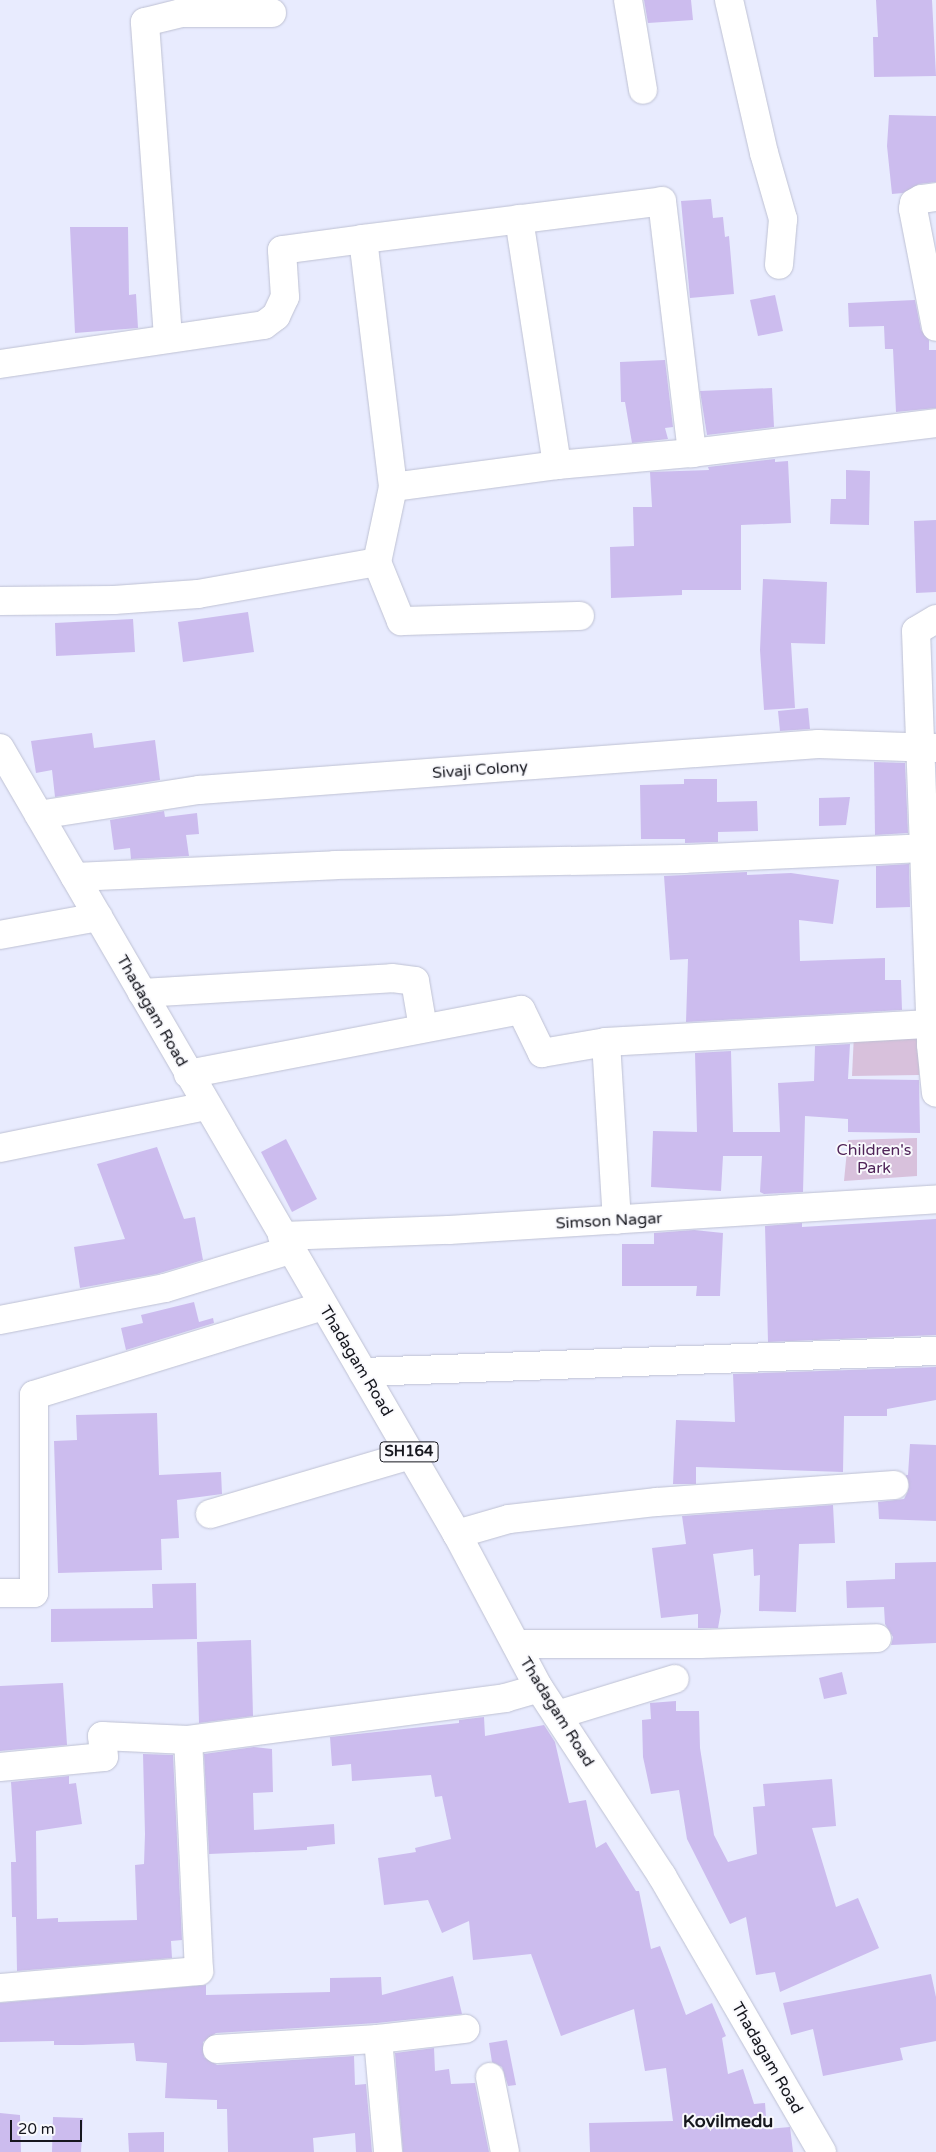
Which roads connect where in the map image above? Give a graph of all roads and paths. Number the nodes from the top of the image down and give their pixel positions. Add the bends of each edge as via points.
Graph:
1 (628, 0) edge
2 (729, 0) edge
3 (272, 13) dead end
4 (642, 90) dead end
5 (936, 198) edge
6 (519, 219) junction
7 (363, 239) junction
8 (779, 265) dead end
9 (936, 327) edge
10 (168, 337) junction
11 (0, 364) edge
12 (936, 423) edge
13 (692, 453) junction
14 (558, 465) junction
15 (393, 487) junction
16 (377, 562) junction
17 (0, 601) edge
18 (580, 616) dead end
19 (936, 619) edge
20 (0, 748) edge
21 (929, 748) edge
22 (39, 815) junction
23 (929, 832) edge
24 (75, 877) junction
25 (98, 917) junction
26 (0, 935) edge
27 (933, 954) edge
28 (142, 993) junction
29 (930, 1024) junction
30 (423, 1028) junction
31 (606, 1042) junction
32 (188, 1074) junction
33 (936, 1093) edge
34 (207, 1106) junction
35 (0, 1148) edge
36 (936, 1199) edge
37 (617, 1220) junction
38 (286, 1243) junction
39 (323, 1306) junction
40 (0, 1320) edge
41 (936, 1351) edge
42 (363, 1372) junction
43 (412, 1455) junction
44 (894, 1485) dead end
45 (210, 1514) dead end
46 (457, 1534) junction
47 (0, 1593) edge
48 (877, 1638) dead end
49 (516, 1644) junction
50 (675, 1678) dead end
51 (539, 1688) junction
52 (557, 1715) junction
53 (188, 1740) junction
54 (0, 1767) edge
55 (0, 1988) edge
56 (465, 2028) dead end
57 (378, 2039) junction
58 (217, 2049) dead end
59 (490, 2077) dead end
60 (388, 2152) edge
61 (504, 2152) edge
62 (822, 2152) edge

1 - 4 street
2 - 8 street via 783,220
3 - 10 street via 181,13 145,22
5 - 9 street via 921,199 914,203 913,210
6 - 7 street
6 - 13 street via 662,201
6 - 14 street
7 - 10 street via 282,250 285,297 276,316 264,325
7 - 15 street
10 - 11 street
12 - 13 street
13 - 14 street
14 - 15 street
15 - 16 street
16 - 17 street via 198,594 114,600
16 - 18 street via 401,621
19 - 21 street via 916,631
20 - 22 street, Thadagam Road / SH164
21 - 22 street, Sivaji Colony via 818,744 218,789
21 - 23 street
22 - 24 street, Thadagam Road / SH164
23 - 24 street via 684,860 335,866
23 - 27 street
24 - 25 street, Thadagam Road / SH164
25 - 26 street
25 - 28 street, Thadagam Road / SH164
27 - 29 street
28 - 30 street via 392,978 415,981
28 - 32 street, Thadagam Road / SH164
29 - 31 street
29 - 33 street
30 - 31 street via 521,1010 542,1053
30 - 32 street
31 - 37 street
32 - 34 street, Thadagam Road / SH164
34 - 35 street
34 - 38 street, Thadagam Road / SH164
36 - 37 street, Simson Nagar
37 - 38 street, Simson Nagar
38 - 39 street, Thadagam Road / SH164
38 - 40 street, Simson Nagar via 165,1288
39 - 42 street, Thadagam Road / SH164
39 - 47 street via 34,1394 34,1593
41 - 42 street
42 - 43 street, Thadagam Road / SH164
43 - 45 street
43 - 46 street, Thadagam Road / SH164
44 - 46 street via 657,1502 509,1519
46 - 49 street, Thadagam Road / SH164
48 - 49 street via 700,1644
49 - 51 street, Thadagam Road / SH164
50 - 52 street
51 - 52 street, Thadagam Road / SH164
51 - 53 street via 505,1698
52 - 62 street, Thadagam Road / SH164 via 662,1876
53 - 54 street via 102,1736 104,1757
53 - 55 street via 199,1971
56 - 57 street
57 - 58 street
57 - 60 street
59 - 61 street

